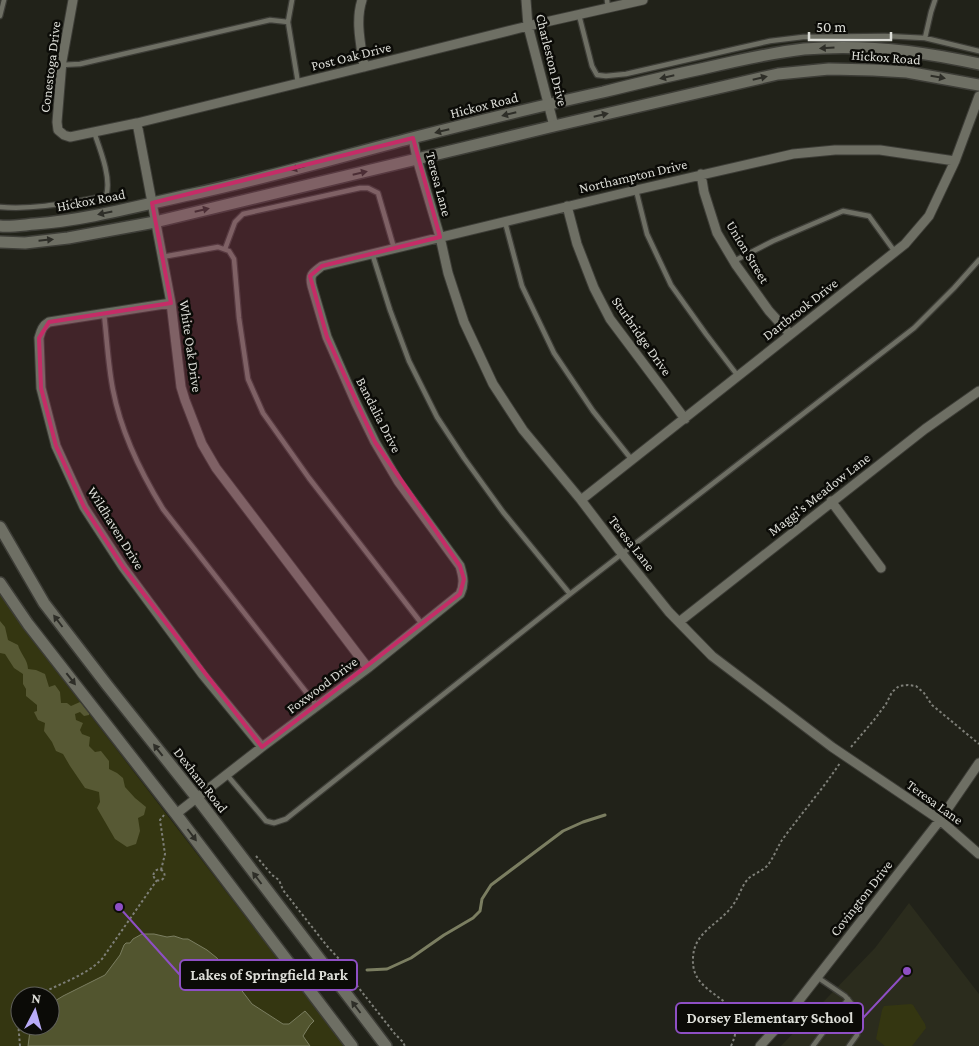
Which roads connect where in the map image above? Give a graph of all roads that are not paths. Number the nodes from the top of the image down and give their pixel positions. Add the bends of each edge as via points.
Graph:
1 (4, 0) edge
2 (73, 0) edge
3 (292, 0) edge
4 (362, 0) edge
5 (526, 0) edge
6 (643, 0) edge
7 (935, 0) edge
8 (607, 4) edge
9 (579, 14) junction
10 (0, 16) edge
11 (288, 22) junction
12 (528, 26) junction
13 (925, 38) junction
14 (979, 51) edge
15 (979, 64) edge
16 (62, 65) junction
17 (364, 67) junction
18 (298, 83) junction
19 (979, 84) edge
20 (979, 96) edge
21 (548, 104) junction
22 (137, 123) junction
23 (554, 126) junction
24 (94, 132) junction
25 (64, 135) joint
26 (413, 138) junction
27 (417, 159) junction
28 (955, 161) junction
29 (701, 174) junction
30 (636, 190) junction
31 (152, 203) junction
32 (567, 206) junction
33 (0, 207) edge
34 (504, 221) junction
35 (155, 222) junction
36 (0, 226) edge
37 (440, 237) junction
38 (0, 242) edge
39 (394, 248) junction
40 (225, 249) junction
41 (895, 252) junction
42 (372, 253) junction
43 (162, 257) junction
44 (979, 260) edge
45 (734, 261) junction
46 (322, 266) joint
47 (171, 303) junction
48 (104, 314) junction
49 (790, 334) junction
50 (738, 376) junction
51 (979, 391) edge
52 (685, 419) junction
53 (632, 460) junction
54 (581, 500) junction
55 (832, 501) junction
56 (0, 527) edge
57 (622, 555) junction
58 (460, 566) joint
59 (881, 568) dead end
60 (0, 583) edge
61 (570, 594) junction
62 (679, 622) junction
63 (422, 624) junction
64 (368, 668) junction
65 (317, 706) junction
66 (262, 747) junction
67 (979, 763) edge
68 (227, 775) junction
69 (197, 798) junction
70 (174, 811) junction
71 (940, 820) junction
72 (979, 854) edge
73 (817, 978) junction
74 (848, 999) junction
75 (352, 1046) edge
76 (386, 1046) edge
77 (760, 1046) edge
78 (813, 1046) edge
79 (849, 1046) edge

1 - 10 lane
2 - 16 street, Conestoga Drive
3 - 11 lane
4 - 17 street via 359,24
5 - 12 street, Charleston Drive
6 - 8 street, Post Oak Drive
7 - 13 lane
8 - 9 street, Post Oak Drive
9 - 12 street, Post Oak Drive
9 - 13 lane via 592,66 597,75 606,76 803,37
11 - 16 lane via 270,20 80,64
11 - 18 lane
12 - 17 street, Post Oak Drive
12 - 21 street, Charleston Drive
13 - 14 lane
15 -> 21 street, Hickox Road via 867,47 805,49 729,62
16 - 25 street, Conestoga Drive via 57,122 58,130
17 - 18 street, Post Oak Drive
18 - 22 street, Post Oak Drive
23 -> 19 street, Hickox Road via 778,74 829,68 907,72
20 - 28 street, Dartbrook Drive
21 - 23 street, Charleston Drive
21 -> 26 street, Hickox Road
22 - 24 street, Post Oak Drive
22 - 31 street, White Oak Drive
23 - 27 street, Hickox Road
24 - 25 street, Post Oak Drive
24 - 33 lane via 104,163 106,196 54,205
26 - 27 street, Teresa Lane
26 -> 31 street, Hickox Road
35 -> 27 street, Hickox Road
27 - 37 street, Teresa Lane
28 - 29 street, Northampton Drive via 880,150 835,150 793,154
28 - 41 street, Dartbrook Drive via 929,216 906,244
29 - 30 street, Northampton Drive
29 - 45 street, Union Street via 717,233
30 - 32 street, Northampton Drive
30 - 50 lane via 647,234 671,286
31 - 35 street, White Oak Drive
31 -> 36 street, Hickox Road via 58,222
32 - 34 street, Northampton Drive
32 - 52 street, Sturbridge Drive via 577,244 610,319
34 - 37 street, Northampton Drive
34 - 53 lane via 522,286 554,353 593,411
38 -> 35 street, Hickox Road via 68,238
35 - 43 street, White Oak Drive
37 - 39 street, Northampton Drive
37 - 54 street, Teresa Lane via 464,322 494,384 523,430
39 - 40 lane via 378,193 360,188 243,214 235,222
39 - 42 street, Northampton Drive
40 - 43 lane via 218,247
40 - 63 lane via 234,259 238,318 248,379 264,413 309,478
41 - 45 lane via 868,216 844,211
41 - 49 street, Dartbrook Drive
42 - 46 street, Northampton Drive
42 - 61 lane via 409,360 438,418 503,512
43 - 47 street, White Oak Drive
44 - 57 lane via 914,328
45 - 49 street, Union Street via 769,311
46 - 58 street, Bandalia Drive via 310,278 327,337 356,403 398,481
47 - 48 street, Wildhaven Drive
47 - 64 street, White Oak Drive via 181,387 202,444 216,468
48 - 65 lane via 113,390 126,436 147,482 163,509
48 - 66 street, Wildhaven Drive via 49,322 41,330 41,388 56,446 84,508 123,568
49 - 50 street, Dartbrook Drive
50 - 52 street, Dartbrook Drive
51 - 55 street, Maggi's Meadow Lane via 924,429
52 - 53 street, Dartbrook Drive
53 - 54 street, Dartbrook Drive
54 - 57 street, Teresa Lane
55 - 59 street
55 - 62 street, Maggi's Meadow Lane
69 -> 56 street, Dexham Road via 44,603
57 - 61 lane
57 - 62 street, Teresa Lane
58 - 63 street, Foxwood Drive via 464,579 460,594
60 -> 70 street via 28,624
61 - 68 lane via 286,819 274,823 266,821
62 - 71 street, Teresa Lane via 712,656 832,747
63 - 64 street, Foxwood Drive
64 - 65 street, Foxwood Drive
65 - 66 street, Foxwood Drive
66 - 68 street, Foxwood Drive
67 - 71 street, Covington Drive
68 - 69 street, Foxwood Drive
69 - 70 street, Foxwood Drive
76 -> 69 street, Dexham Road
70 -> 75 street
71 - 72 street, Teresa Lane
71 - 73 street, Covington Drive
73 - 74 lane
73 - 77 street, Covington Drive
74 - 78 lane
74 - 79 lane via 858,1017 857,1035

